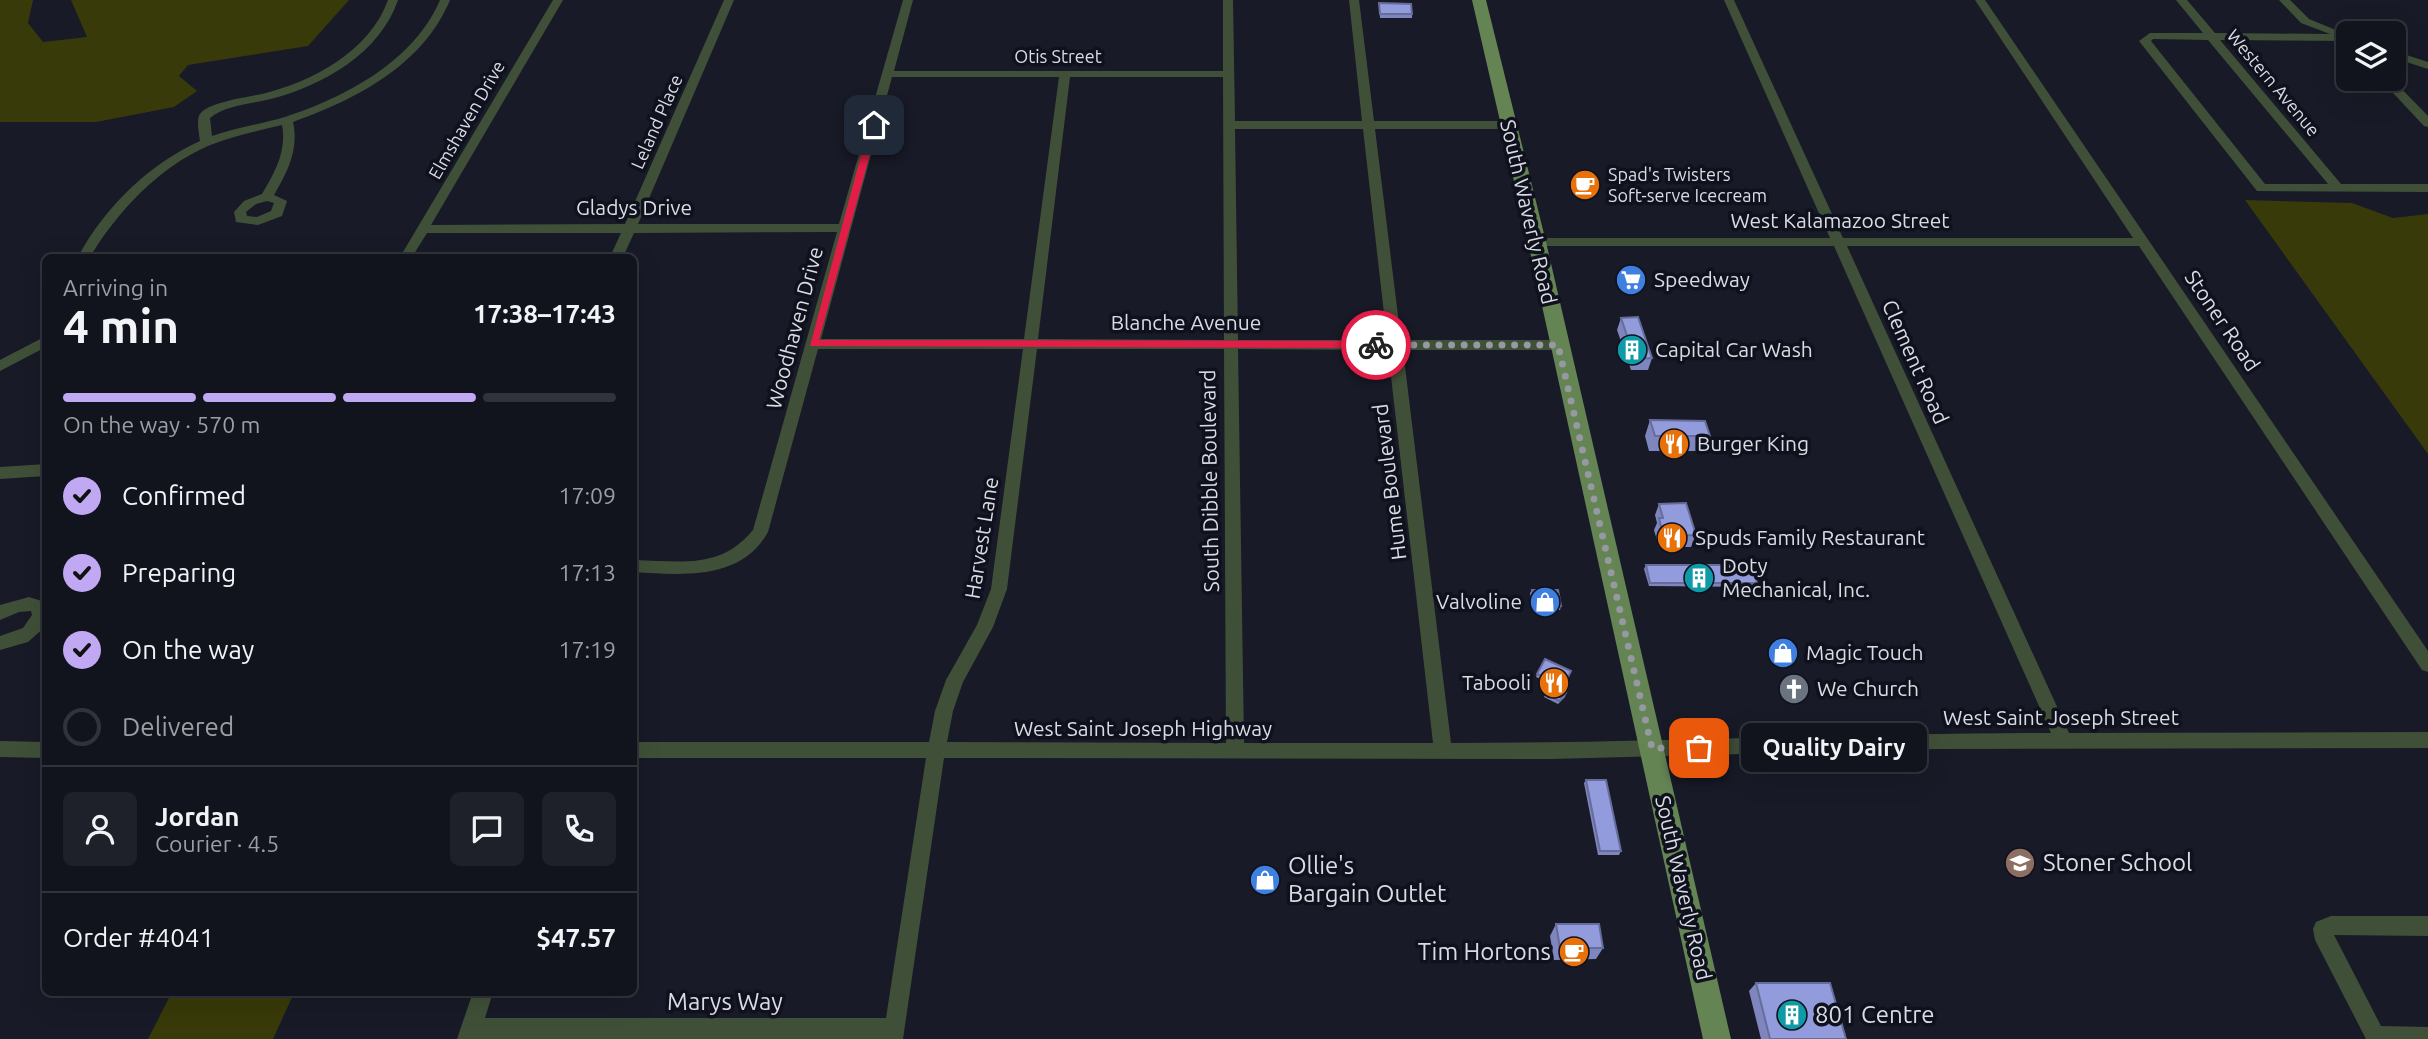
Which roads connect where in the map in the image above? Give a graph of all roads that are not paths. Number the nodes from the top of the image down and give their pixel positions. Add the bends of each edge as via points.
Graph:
1 (393, 0) edge
2 (445, 0) edge
3 (558, 0) edge
4 (729, 0) edge
5 (908, 0) edge
6 (1228, 0) edge
7 (1354, 0) edge
8 (1479, 0) edge
9 (1730, 0) edge
10 (1980, 0) edge
11 (2181, 0) edge
12 (2284, 0) edge
13 (2336, 33) edge
14 (2211, 36) junction
15 (2336, 38) edge
16 (2406, 58) edge
17 (2428, 66) edge
18 (888, 74) junction
19 (1065, 74) junction
20 (1228, 74) junction
21 (2397, 91) edge
22 (287, 120) junction
23 (2428, 123) edge
24 (1229, 125) junction
25 (1368, 125) junction
26 (1508, 125) junction
27 (206, 142) junction
28 (2338, 188) junction
29 (2428, 188) edge
30 (267, 197) dead end
31 (845, 228) junction
32 (423, 229) junction
33 (629, 229) junction
34 (1537, 242) junction
35 (1838, 242) junction
36 (2143, 242) junction
37 (86, 254) edge
38 (408, 254) edge
39 (618, 254) edge
40 (42, 343) edge
41 (813, 344) junction
42 (1030, 344) junction
43 (1229, 344) junction
44 (1395, 345) junction
45 (1558, 345) junction
46 (0, 366) edge
47 (42, 470) edge
48 (0, 473) edge
49 (637, 566) edge
50 (0, 613) edge
51 (0, 643) edge
52 (2428, 665) edge
53 (2428, 740) edge
54 (2064, 741) junction
55 (1652, 748) junction
56 (0, 749) edge
57 (42, 750) edge
58 (637, 750) edge
59 (936, 751) junction
60 (1235, 751) junction
61 (1443, 751) junction
62 (2428, 926) edge
63 (482, 996) edge
64 (469, 1033) edge
65 (894, 1034) edge
66 (2428, 1037) edge
67 (2376, 1038) edge
68 (1717, 1039) edge

1 - 27 street via 387,19 355,55 295,88 206,114
2 - 22 street via 428,32 401,59 340,97
3 - 32 street, Elmshaven Drive
4 - 33 street, Leland Place
5 - 18 street, Woodhaven Drive
6 - 20 street, South Dibble Boulevard
7 - 25 street, Hume Boulevard
8 - 26 main road, South Waverly Road
9 - 35 street, Clement Road
10 - 36 street, Stoner Road
11 - 14 street, Western Avenue
12 - 13 street via 2305,21
14 - 15 street
14 - 28 street, Western Avenue
14 - 28 street via 2150,36 2145,41 2261,188
16 - 17 street
18 - 19 street, Otis Street
18 - 31 street, Woodhaven Drive
19 - 20 street, Otis Street
19 - 42 street, Harvest Lane
20 - 24 street, South Dibble Boulevard
21 - 23 street
22 - 27 street
22 - 30 street via 287,160
24 - 25 street
24 - 43 street, South Dibble Boulevard
25 - 26 street
25 - 44 street, Hume Boulevard
26 - 34 main road, South Waverly Road
27 - 37 street via 146,180
28 - 29 street
31 - 33 street, Gladys Drive
31 - 41 street, Woodhaven Drive
32 - 33 street, Gladys Drive
32 - 38 street, Elmshaven Drive
33 - 39 street, Leland Place
34 - 35 street, West Kalamazoo Street
34 - 45 main road, South Waverly Road
35 - 36 street, West Kalamazoo Street
35 - 54 street, Clement Road
36 - 52 street, Stoner Road
40 - 46 street
41 - 42 street, Blanche Avenue
41 - 49 street, Woodhaven Drive via 760,532 751,547 738,557 706,567
42 - 43 street, Blanche Avenue
42 - 59 street, Harvest Lane via 999,589 985,627 948,695
43 - 44 street, Blanche Avenue
43 - 60 street, South Dibble Boulevard
44 - 45 street, Blanche Avenue
44 - 61 street, Hume Boulevard
45 - 55 main road, South Waverly Road
47 - 48 street
50 - 51 street via 28,603 41,612 32,631
53 - 54 street, West Saint Joseph Street
54 - 55 street, West Saint Joseph Street
55 - 61 street, West Saint Joseph Highway
55 - 68 main road, South Waverly Road
56 - 57 street
58 - 59 street, West Saint Joseph Highway
59 - 60 street, West Saint Joseph Highway
59 - 65 street, Harvest Lane
60 - 61 street, West Saint Joseph Highway
62 - 67 street via 2331,925 2323,929
63 - 64 street
64 - 65 street, Marys Way
66 - 67 street

